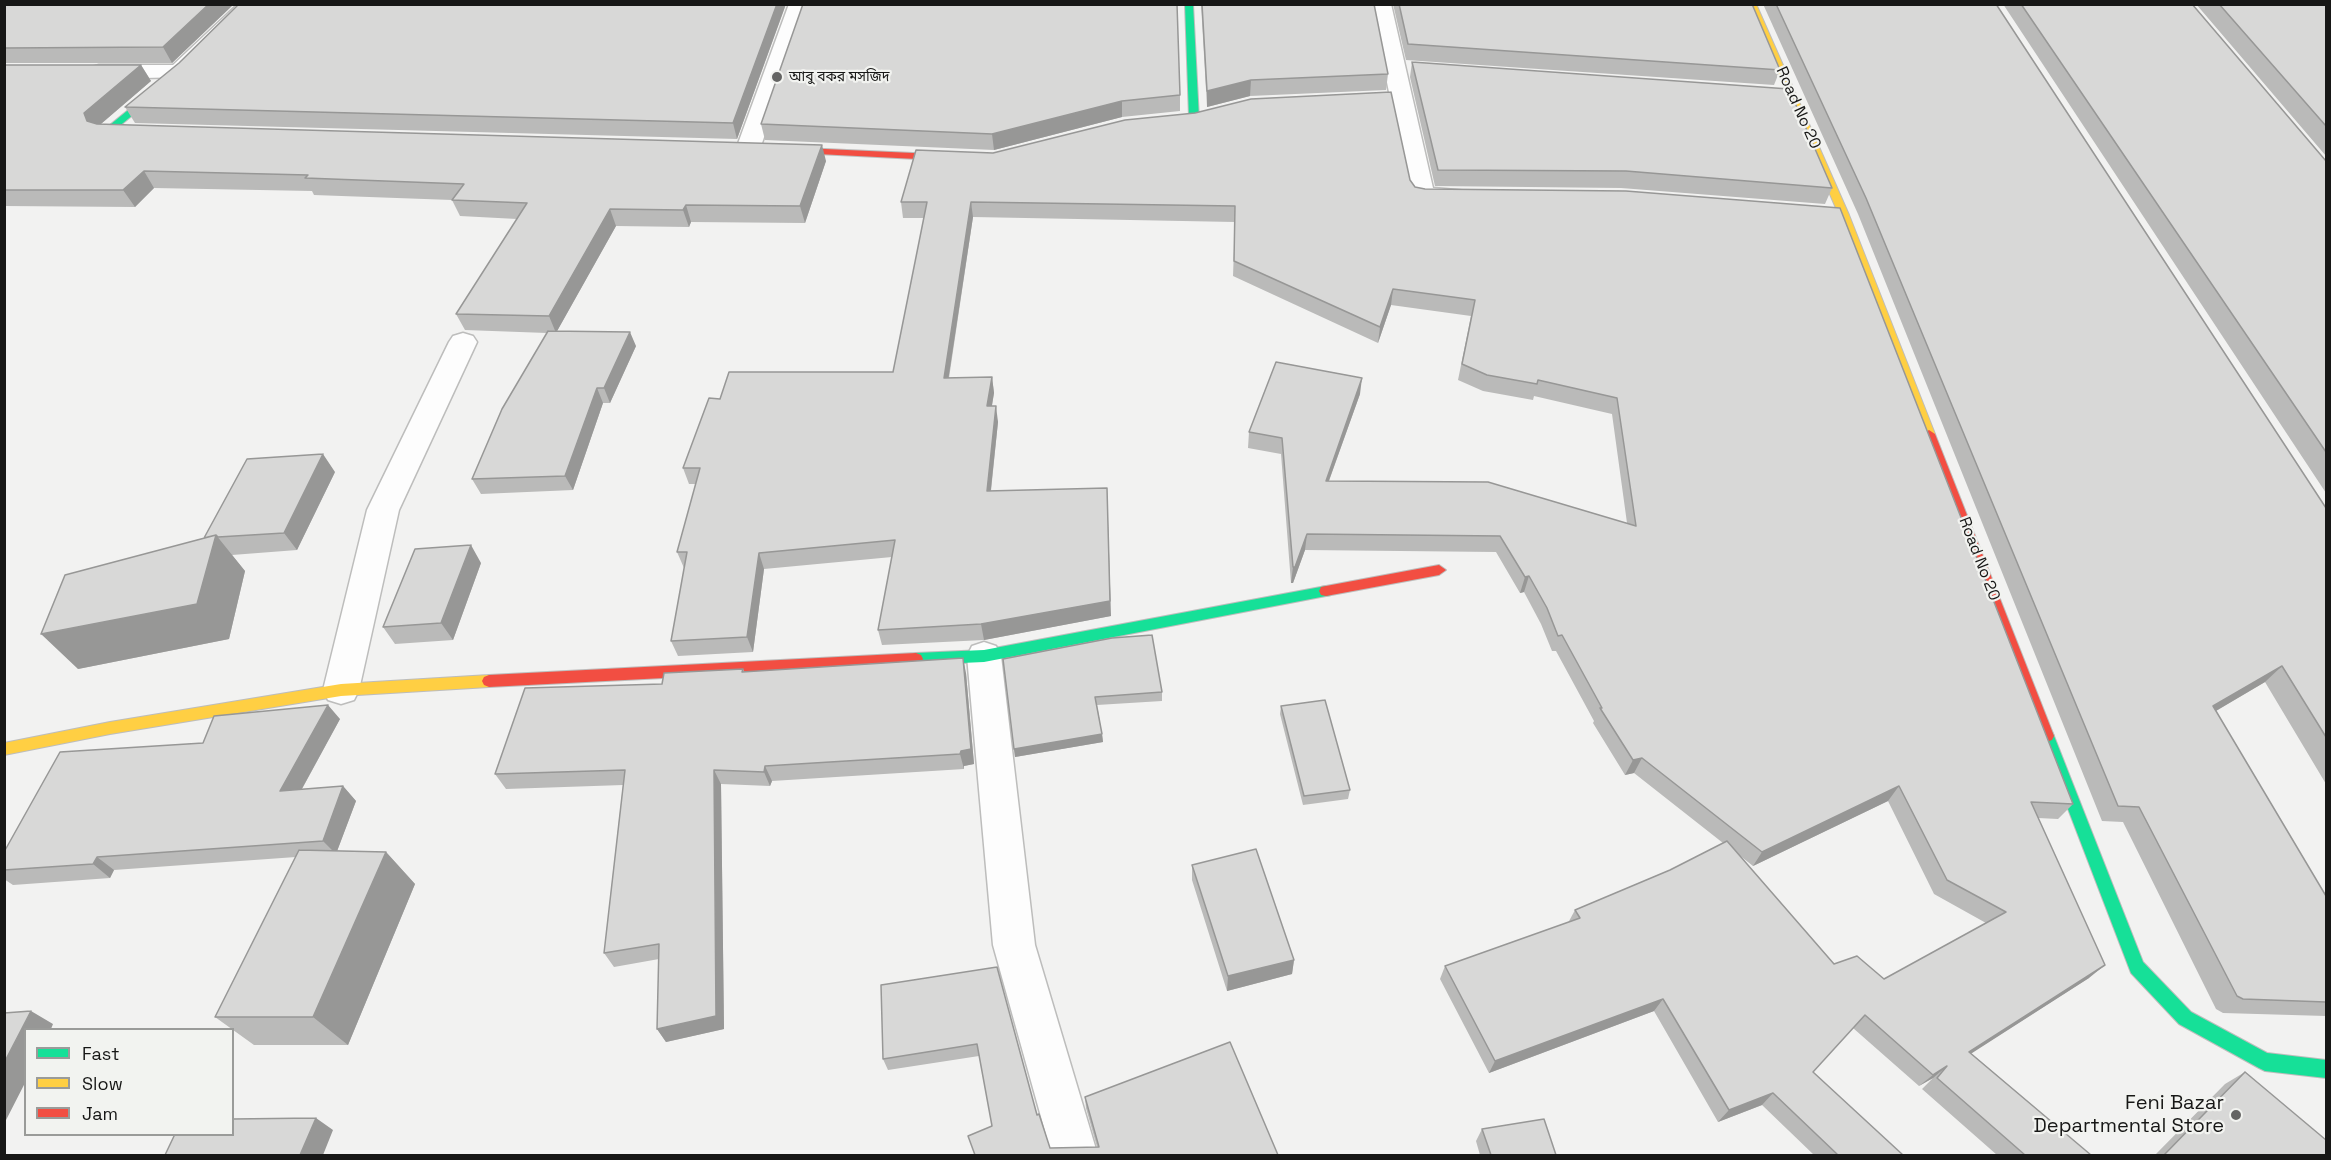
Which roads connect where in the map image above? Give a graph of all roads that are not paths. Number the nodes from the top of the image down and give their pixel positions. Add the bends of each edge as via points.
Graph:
1 (250, 4) edge
2 (799, 4) edge
3 (1189, 4) edge
4 (1381, 4) edge
5 (1752, 4) edge
6 (1396, 68) junction
7 (1419, 70) edge
8 (74, 72) edge
9 (179, 72) junction
10 (1769, 95) edge
11 (1793, 96) junction
12 (1216, 113) edge
13 (1194, 118) junction
14 (1135, 125) edge
15 (154, 132) edge
16 (754, 149) joint
17 (971, 158) edge
18 (1480, 196) edge
19 (1816, 212) edge
20 (1844, 214) junction
21 (463, 342) dead end
22 (1438, 570) dead end
23 (984, 656) junction
24 (341, 690) junction
25 (4, 749) edge
26 (2326, 1069) edge
27 (1075, 1155) edge

1 - 9 street
2 - 16 street
3 - 13 street
4 - 6 street
5 - 11 street, Road No 20
6 - 7 street
6 - 18 street via 1393,98 1422,195
8 - 9 street
9 - 15 street via 108,131
10 - 11 street
11 - 20 street, Road No 20
12 - 13 street
13 - 14 street
16 - 17 street
19 - 20 street
20 - 26 street, Road No 20 via 2137,967 2185,1018 2265,1062
21 - 24 street via 383,510
22 - 23 street
23 - 24 street
23 - 27 street via 1014,945
24 - 25 street

